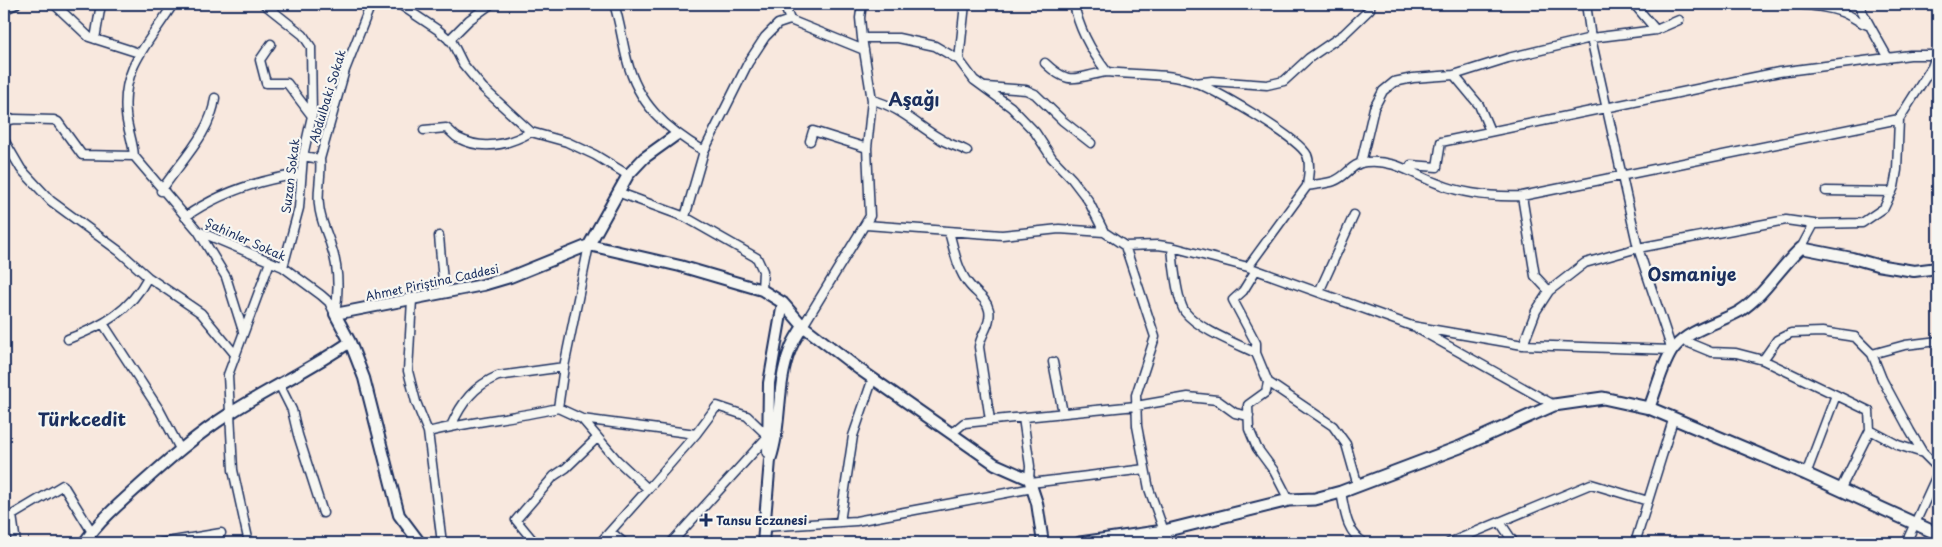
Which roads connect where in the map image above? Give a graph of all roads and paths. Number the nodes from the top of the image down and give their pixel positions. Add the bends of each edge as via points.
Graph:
1 (16, 4) edge
2 (54, 4) edge
3 (101, 4) edge
4 (173, 4) edge
5 (264, 4) edge
6 (371, 4) edge
7 (399, 4) edge
8 (491, 4) edge
9 (614, 4) edge
10 (784, 4) edge
11 (862, 4) edge
12 (965, 4) edge
13 (1074, 4) edge
14 (1370, 4) edge
15 (1586, 4) edge
16 (1634, 4) edge
17 (1796, 4) edge
18 (1858, 4) edge
19 (4, 10) edge
20 (790, 20) junction
21 (1679, 20) dead end
22 (1870, 26) junction
23 (1656, 30) junction
24 (862, 38) junction
25 (1591, 38) junction
26 (95, 39) junction
27 (449, 40) junction
28 (271, 44) dead end
29 (864, 50) junction
30 (139, 53) junction
31 (1938, 53) edge
32 (1888, 58) junction
33 (959, 60) junction
34 (1045, 63) dead end
35 (1107, 72) junction
36 (1454, 75) junction
37 (1195, 83) junction
38 (984, 87) junction
39 (215, 98) dead end
40 (872, 100) junction
41 (1608, 109) junction
42 (312, 116) junction
43 (1898, 119) junction
44 (4, 121) edge
45 (424, 130) dead end
46 (1490, 131) junction
47 (531, 132) junction
48 (676, 135) junction
49 (4, 140) edge
50 (810, 141) dead end
51 (1091, 143) dead end
52 (867, 148) junction
53 (704, 151) junction
54 (967, 151) dead end
55 (134, 156) junction
56 (303, 156) junction
57 (320, 159) junction
58 (1361, 163) junction
59 (1409, 169) junction
60 (301, 174) junction
61 (628, 175) junction
62 (1623, 177) junction
63 (1307, 186) junction
64 (162, 191) junction
65 (1826, 191) dead end
66 (1892, 192) junction
67 (620, 193) junction
68 (1522, 196) junction
69 (1354, 215) dead end
70 (185, 217) junction
71 (685, 217) junction
72 (1814, 224) junction
73 (866, 225) junction
74 (198, 231) junction
75 (949, 232) junction
76 (1104, 232) junction
77 (439, 236) dead end
78 (589, 245) junction
79 (1125, 246) junction
80 (1172, 247) junction
81 (1638, 248) junction
82 (1801, 248) junction
83 (270, 262) junction
84 (283, 267) junction
85 (1248, 267) junction
86 (1938, 268) edge
87 (1256, 270) junction
88 (148, 277) junction
89 (762, 290) junction
90 (1549, 291) junction
91 (1318, 292) junction
92 (444, 293) junction
93 (412, 299) junction
94 (783, 303) junction
95 (334, 314) junction
96 (104, 324) junction
97 (803, 326) junction
98 (1412, 326) junction
99 (243, 331) junction
100 (68, 339) dead end
101 (1682, 340) junction
102 (1938, 341) edge
103 (350, 342) junction
104 (1523, 345) junction
105 (1672, 350) junction
106 (234, 353) junction
107 (1256, 353) junction
108 (1872, 354) junction
109 (1763, 360) junction
110 (1053, 362) dead end
111 (564, 368) junction
112 (873, 378) junction
113 (1268, 382) junction
114 (280, 386) junction
115 (1836, 395) junction
116 (1554, 405) junction
117 (1136, 406) junction
118 (558, 408) junction
119 (1649, 408) junction
120 (1063, 413) junction
121 (229, 414) junction
122 (1248, 416) junction
123 (1023, 418) junction
124 (582, 419) junction
125 (990, 420) junction
126 (1673, 420) junction
127 (451, 426) junction
128 (777, 427) junction
129 (1870, 430) junction
130 (428, 432) junction
131 (952, 433) junction
132 (696, 434) junction
133 (768, 436) junction
134 (597, 438) junction
135 (180, 449) junction
136 (1923, 453) junction
137 (770, 460) junction
138 (1938, 468) edge
139 (1145, 469) junction
140 (1806, 474) junction
141 (1938, 474) edge
142 (1031, 483) junction
143 (1358, 486) junction
144 (648, 490) junction
145 (1840, 490) junction
146 (1341, 492) junction
147 (1290, 500) junction
148 (1648, 501) junction
149 (323, 513) dead end
150 (12, 515) junction
151 (4, 520) edge
152 (840, 522) junction
153 (1500, 522) junction
154 (1914, 524) junction
155 (763, 527) junction
156 (1164, 531) junction
157 (92, 532) junction
158 (611, 532) junction
159 (221, 533) dead end
160 (1938, 534) edge
161 (16, 543) edge
162 (84, 543) edge
163 (161, 543) edge
164 (249, 543) edge
165 (420, 543) edge
166 (442, 543) edge
167 (532, 543) edge
168 (600, 543) edge
169 (624, 543) edge
170 (671, 543) edge
171 (763, 543) edge
172 (1043, 543) edge
173 (1080, 543) edge
174 (1167, 543) edge
175 (1364, 543) edge
176 (1449, 543) edge
177 (1514, 543) edge
178 (1637, 543) edge
179 (1906, 543) edge

1 - 19 street
2 - 26 street
3 - 26 street
4 - 30 street
5 - 42 street, Suzan Sokak via 303,35 311,47
6 - 57 street, Abdulbaki Sokak via 344,70
7 - 27 street
8 - 27 street
9 - 48 street via 627,61 638,88 649,108
10 - 20 street
11 - 24 street
12 - 33 street
13 - 35 street via 1090,50
14 - 37 street via 1370,9 1344,34 1284,81 1267,85
15 - 25 street
16 - 23 street
17 - 22 street via 1836,11
18 - 22 street
20 - 29 street
20 - 53 street via 778,24 764,37
21 - 23 street
22 - 32 street
23 - 25 street
24 - 29 street
24 - 33 street via 898,38 935,46
25 - 36 street
25 - 41 street
26 - 30 street
27 - 47 street via 483,88
28 - 42 street via 260,60 266,83 287,83
29 - 40 street
30 - 55 street via 129,79 126,102 126,120
31 - 32 street
31 - 43 street
32 - 41 street via 1779,72
33 - 38 street via 967,73
34 - 35 street via 1059,77 1073,79
35 - 37 street
36 - 46 street via 1479,105
36 - 58 street via 1394,82 1383,91 1374,108
37 - 63 street via 1298,144 1307,156
38 - 51 street via 1026,90 1035,94
38 - 76 street via 1011,107 1035,132 1052,158 1088,200
39 - 64 street via 201,135
40 - 52 street
40 - 54 street via 900,112 940,140
41 - 46 street
41 - 62 street
42 - 56 street, Suzan Sokak
43 - 62 street
43 - 66 street
44 - 55 street via 54,120 82,155
45 - 47 street via 446,128 456,138 496,146
46 - 59 street via 1441,142 1437,167 1411,165
47 - 61 street via 567,142
48 - 53 street
48 - 61 street via 644,158
49 - 88 street via 21,169 51,201 119,251
50 - 52 street via 812,131
52 - 73 street via 870,216
53 - 71 street
55 - 64 street, Şahinler Sokak
56 - 57 street
56 - 60 street, Suzan Sokak
57 - 95 street, Abdulbaki Sokak via 318,203 339,285
58 - 59 street via 1393,164
58 - 63 street via 1335,181
59 - 68 street via 1437,184 1466,193
60 - 70 street via 264,180 229,191
60 - 84 street, Suzan Sokak via 299,208
61 - 67 street
62 - 68 street
62 - 81 street
63 - 85 street
64 - 70 street, Şahinler Sokak
65 - 66 street
66 - 72 street via 1884,208 1862,223
67 - 71 street
67 - 78 street
68 - 90 street via 1535,276
69 - 91 street
70 - 74 street, Şahinler Sokak
71 - 89 street via 757,258 763,271
72 - 81 street via 1786,220
72 - 82 street
73 - 75 street
73 - 97 street
74 - 83 street, Şahinler Sokak
74 - 99 street via 226,277
75 - 76 street via 1002,235 1059,229
75 - 125 street via 960,270 989,310 988,325 979,347
76 - 79 street
77 - 92 street
78 - 89 street via 680,266
78 - 92 street, Ahmet Piriştina Caddesi via 510,278
78 - 111 street
79 - 80 street
79 - 117 street via 1155,337 1136,395
80 - 85 street
80 - 107 street via 1175,275 1185,312 1211,332
81 - 90 street via 1585,263
81 - 105 street
82 - 86 street via 1876,265 1914,270
82 - 101 street via 1764,291 1740,310
83 - 84 street, Şahinler Sokak
83 - 99 street
84 - 95 street, Şahinler Sokak via 322,295
85 - 87 street
87 - 91 street
87 - 107 street via 1233,300 1256,343
88 - 96 street via 138,296
88 - 106 street via 201,314
89 - 94 street
90 - 104 street via 1536,310
91 - 98 street
92 - 93 street, Ahmet Piriştina Caddesi
93 - 95 street, Ahmet Piriştina Caddesi
93 - 130 street via 408,371
94 - 97 street
94 - 133 street via 769,383
95 - 103 street
96 - 100 street
96 - 135 street via 160,410
97 - 112 street
97 - 128 street via 790,350
98 - 104 street
98 - 116 street
99 - 106 street
101 - 105 street
101 - 109 street via 1711,352 1736,353
102 - 108 street
103 - 114 street
103 - 165 street via 364,378 399,515
104 - 105 street
105 - 119 street
106 - 121 street via 228,375
107 - 113 street
108 - 109 street via 1855,337 1822,332 1791,333 1776,340
108 - 136 street via 1882,379
109 - 115 street
110 - 120 street
111 - 118 street
111 - 127 street via 488,380 468,396
112 - 131 street
112 - 152 street via 853,436
113 - 122 street via 1266,392 1248,405
113 - 143 street via 1333,426 1346,444
114 - 121 street
114 - 149 street via 292,410
115 - 129 street via 1870,411
115 - 140 street
116 - 119 main road via 1603,398
116 - 143 main road via 1460,447
117 - 120 street
117 - 122 street via 1173,398 1203,397
117 - 139 street via 1136,426
118 - 124 street
118 - 127 street
119 - 126 main road
120 - 123 street
121 - 135 street
121 - 164 street via 233,470
122 - 147 street via 1249,429 1257,448
123 - 125 street
123 - 142 street
124 - 132 street
124 - 134 street
125 - 131 street via 964,423
126 - 140 main road
126 - 148 street
127 - 130 street
128 - 133 street
128 - 137 street
129 - 136 street
129 - 145 street
130 - 166 street
131 - 142 street via 995,464
132 - 133 street via 717,406 746,416
132 - 144 street
133 - 137 street
133 - 170 street
134 - 144 street
134 - 167 street via 554,476 516,520
135 - 157 street
136 - 138 street
137 - 155 street
139 - 142 street
139 - 156 street
140 - 145 main road
141 - 154 street
142 - 152 street via 940,507
142 - 172 street
143 - 146 main road
144 - 158 street
145 - 154 main road
146 - 147 main road via 1315,499
146 - 175 street via 1346,522 1356,538
147 - 156 main road
148 - 153 street via 1590,484
148 - 178 street
150 - 151 street
150 - 157 street via 63,485
150 - 161 street
152 - 155 street
153 - 176 street
153 - 177 street
154 - 160 main road
154 - 179 street
155 - 171 street
156 - 173 main road
156 - 174 street
157 - 162 street
158 - 168 street
158 - 169 street
159 - 163 street

